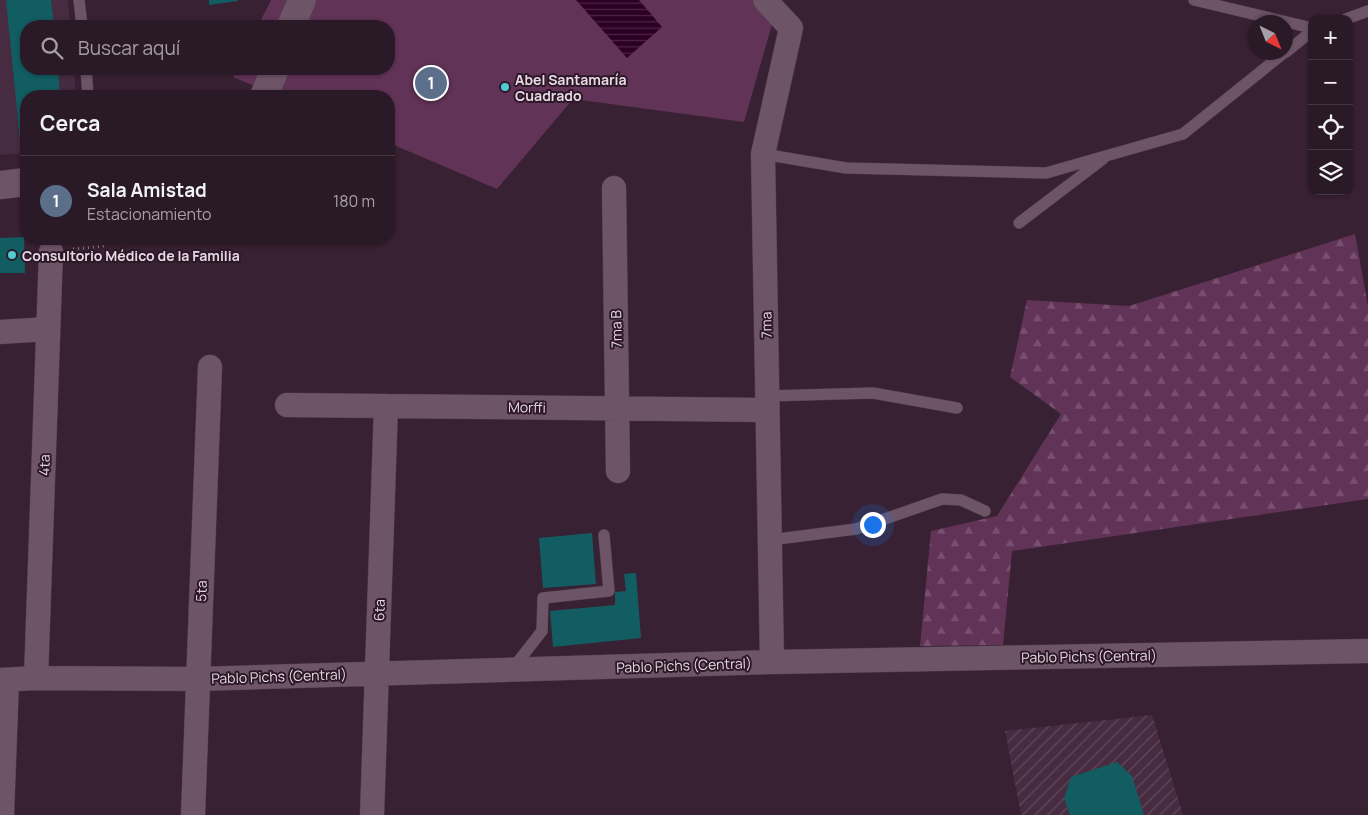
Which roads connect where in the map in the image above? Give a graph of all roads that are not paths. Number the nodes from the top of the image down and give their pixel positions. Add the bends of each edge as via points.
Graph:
1 (79, 0) edge
2 (302, 0) edge
3 (765, 0) edge
4 (1194, 0) edge
5 (1368, 11) edge
6 (1353, 16) edge
7 (81, 20) edge
8 (294, 20) edge
9 (1308, 29) edge
10 (1308, 33) edge
11 (1293, 45) edge
12 (1275, 60) edge
13 (86, 75) edge
14 (272, 75) edge
15 (88, 90) edge
16 (266, 90) edge
17 (763, 154) junction
18 (1108, 155) junction
19 (20, 183) edge
20 (0, 185) edge
21 (614, 188) dead end
22 (1019, 223) dead end
23 (50, 252) road end
24 (48, 328) junction
25 (0, 332) edge
26 (210, 367) dead end
27 (767, 403) junction
28 (287, 405) dead end
29 (386, 406) junction
30 (617, 408) junction
31 (957, 408) dead end
32 (618, 471) dead end
33 (984, 511) dead end
34 (604, 535) dead end
35 (770, 540) junction
36 (1368, 651) edge
37 (772, 662) junction
38 (510, 671) junction
39 (377, 673) junction
40 (36, 678) junction
41 (197, 679) junction
42 (4, 680) edge
43 (2, 815) edge
44 (194, 815) edge
45 (372, 815) edge

1 - 7 lane
2 - 8 street
3 - 17 street, 7ma via 790,28
4 - 9 lane
5 - 6 lane
10 - 11 lane
12 - 18 lane via 1183,134
13 - 15 lane
14 - 16 street
17 - 18 lane via 846,168 1046,173
17 - 27 street, 7ma
18 - 22 lane
19 - 20 street
21 - 30 street, 7ma B
23 - 24 street, 4ta
24 - 25 street
24 - 40 street, 4ta
26 - 41 street, 5ta
27 - 30 street, Morffi
27 - 31 lane via 872,393
27 - 35 street, 7ma
28 - 29 street, Morffi
29 - 30 street, Morffi
29 - 39 street, 6ta
30 - 32 street, 7ma B
33 - 35 lane via 961,500 942,498 856,529
34 - 38 lane via 609,591 542,598 542,631
35 - 37 street, 7ma
36 - 37 street, Pablo Pichs (Central)
37 - 38 street, Pablo Pichs (Central)
38 - 39 street, Pablo Pichs (Central)
39 - 41 street, Pablo Pichs (Central)
39 - 45 street, 6ta
40 - 41 street, Pablo Pichs (Central)
40 - 42 street, Pablo Pichs (Central)
41 - 44 street, 5ta
42 - 43 street

